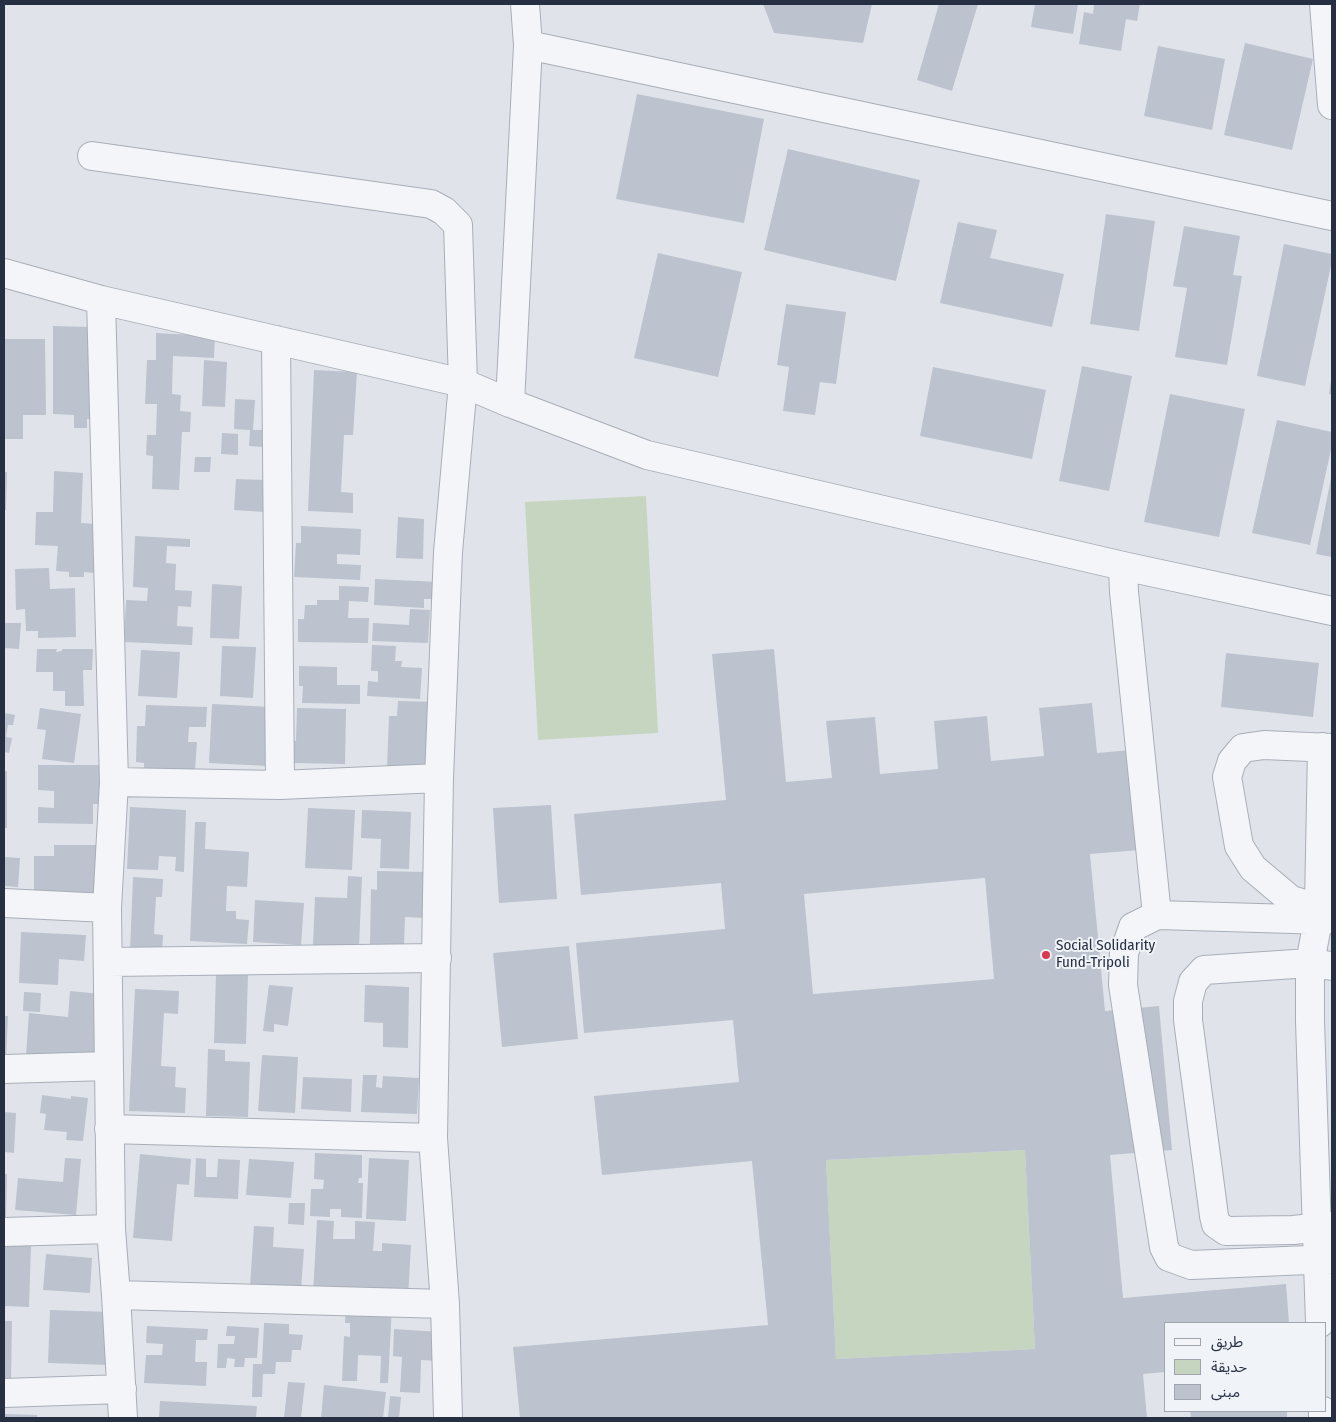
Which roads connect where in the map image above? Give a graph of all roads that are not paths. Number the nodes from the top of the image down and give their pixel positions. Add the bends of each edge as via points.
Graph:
1 (525, 4) edge
2 (1324, 4) edge
3 (528, 46) junction
4 (1332, 105) edge
5 (92, 156) dead end
6 (1332, 216) edge
7 (4, 274) edge
8 (100, 300) junction
9 (276, 340) junction
10 (463, 384) junction
11 (510, 404) junction
12 (1123, 566) junction
13 (1332, 611) edge
14 (1327, 747) edge
15 (439, 778) junction
16 (114, 782) junction
17 (280, 785) junction
18 (4, 903) edge
19 (107, 908) junction
20 (1325, 912) edge
21 (1157, 915) junction
22 (437, 958) junction
23 (108, 962) junction
24 (1321, 965) edge
25 (109, 1066) junction
26 (4, 1069) edge
27 (109, 1129) junction
28 (433, 1138) junction
29 (1324, 1227) edge
30 (111, 1229) junction
31 (4, 1232) edge
32 (1325, 1259) edge
33 (116, 1294) junction
34 (445, 1304) junction
35 (1320, 1322) edge
36 (122, 1389) junction
37 (4, 1393) edge
38 (123, 1418) edge
39 (448, 1418) edge

1 - 3 street
2 - 4 street
3 - 6 street
3 - 11 street
5 - 10 street via 431,204 444,211 458,225
7 - 8 street
8 - 9 street
8 - 16 street
9 - 10 street
9 - 17 street
10 - 11 street
10 - 15 street via 448,552
11 - 12 street via 647,455
12 - 13 street
12 - 21 street
14 - 20 street
14 - 20 street via 1264,744 1243,748 1232,761 1227,777 1239,846 1253,868 1291,900
15 - 17 street
15 - 22 street
16 - 17 street
16 - 19 street
18 - 19 street
19 - 23 street
20 - 21 street
20 - 24 street
21 - 32 street via 1133,927 1124,953 1123,985 1164,1247 1169,1257 1191,1265
22 - 23 street
22 - 28 street
23 - 25 street
24 - 29 street via 1310,1021
24 - 29 street via 1204,970 1194,982 1188,1001 1188,1020 1216,1224 1226,1231
25 - 26 street
25 - 27 street
27 - 28 street
27 - 30 street
28 - 34 street
29 - 32 street
30 - 31 street
30 - 33 street
32 - 35 street
33 - 34 street
33 - 36 street
34 - 39 street
36 - 37 street
36 - 38 street

